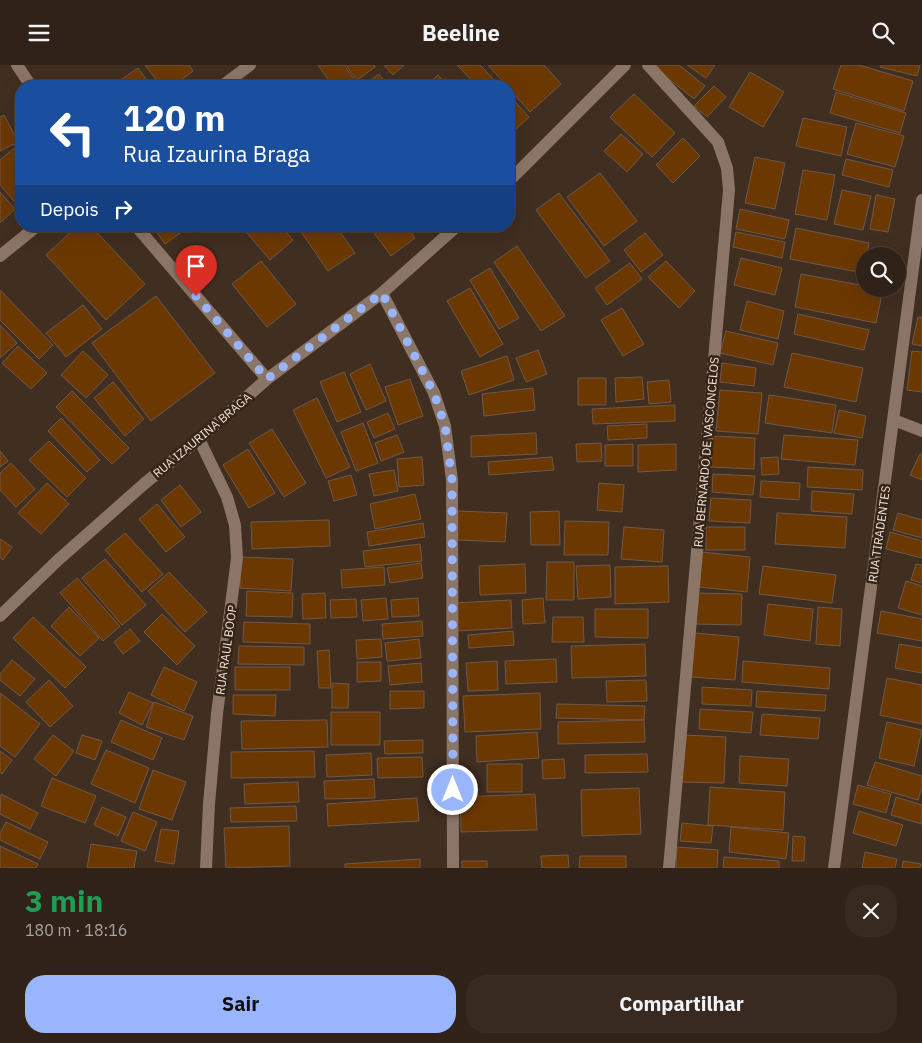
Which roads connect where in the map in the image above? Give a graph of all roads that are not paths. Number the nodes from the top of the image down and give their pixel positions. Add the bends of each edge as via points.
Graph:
1 (17, 65) edge
2 (250, 65) edge
3 (625, 65) edge
4 (648, 65) edge
5 (27, 80) edge
6 (230, 80) edge
7 (515, 175) edge
8 (922, 199) edge
9 (30, 232) edge
10 (141, 232) edge
11 (450, 232) edge
12 (0, 256) edge
13 (382, 293) junction
14 (267, 379) junction
15 (894, 420) junction
16 (922, 431) edge
17 (200, 439) junction
18 (0, 615) edge
19 (206, 868) edge
20 (453, 868) edge
21 (669, 868) edge
22 (834, 868) edge

1 - 5 street
2 - 6 street
3 - 7 street
4 - 21 street, RUA BERNARDO DE VASCONCELOS via 718,142 727,168 729,190
8 - 15 street, RUA TIRADENTES
9 - 12 street
10 - 14 street
11 - 13 street, RUA IZAURINA BRAGA
13 - 14 street, RUA IZAURINA BRAGA
13 - 20 street via 434,393 445,426 452,480
14 - 17 street, RUA IZAURINA BRAGA
15 - 16 street
15 - 22 street, RUA TIRADENTES
17 - 18 street, RUA IZAURINA BRAGA via 144,484
17 - 19 street, RUA RAUL BOOP via 227,497 235,525 237,558 217,714

